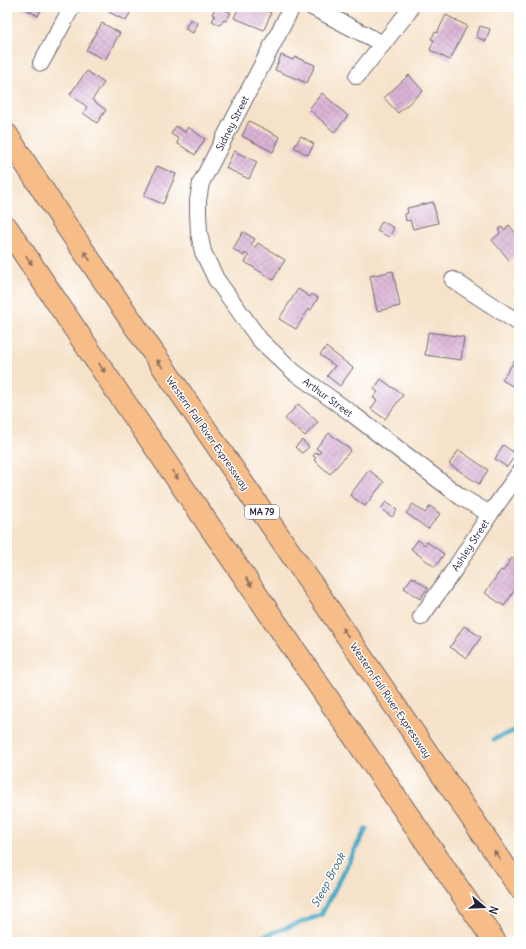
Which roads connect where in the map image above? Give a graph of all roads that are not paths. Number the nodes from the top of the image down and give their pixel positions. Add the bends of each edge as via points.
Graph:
1 (72, 7) edge
2 (292, 7) edge
3 (312, 7) edge
4 (409, 11) dead end
5 (383, 44) junction
6 (41, 63) dead end
7 (357, 76) dead end
8 (7, 135) edge
9 (7, 228) edge
10 (202, 246) joint
11 (453, 280) dead end
12 (519, 323) edge
13 (519, 474) edge
14 (490, 514) junction
15 (421, 617) dead end
16 (519, 887) edge
17 (495, 942) edge

1 - 6 street
2 - 10 street, Sidney Street via 202,183 198,200
3 - 5 street
4 - 5 street
5 - 7 street
16 -> 8 highway, Western Fall River Expressway / MA 79 via 60,218
9 -> 17 highway
10 - 14 street, Arthur Street via 216,279 260,340 294,372 461,497
11 - 12 street
13 - 14 street, Ashley Street
14 - 15 street, Ashley Street

